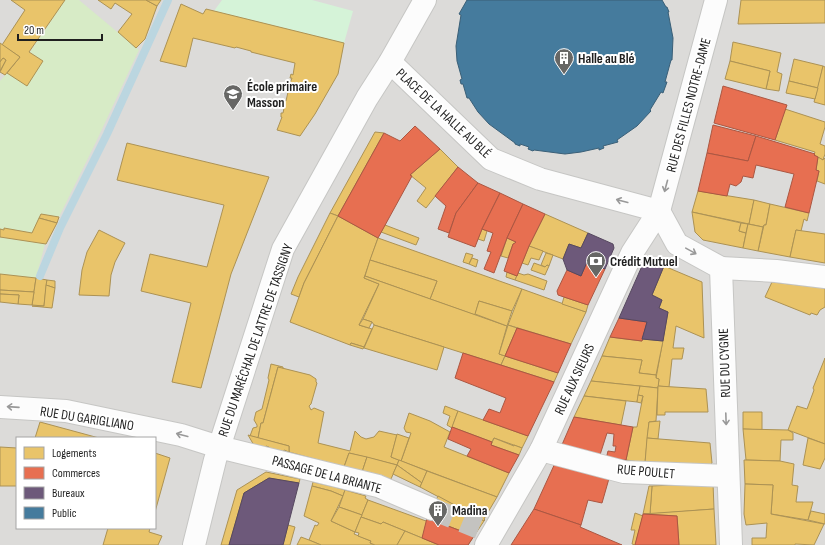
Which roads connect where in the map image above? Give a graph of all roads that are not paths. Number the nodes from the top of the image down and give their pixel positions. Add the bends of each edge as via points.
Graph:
1 (425, 0) edge
2 (716, 0) edge
3 (390, 62) junction
4 (659, 211) junction
5 (721, 268) junction
6 (825, 277) edge
7 (0, 406) edge
8 (219, 447) junction
9 (541, 450) junction
10 (728, 476) junction
11 (432, 508) tunnel mouth
12 (486, 536) edge
13 (194, 545) edge
14 (731, 545) edge

1 - 3 street, PLACE DE LA HALLE AU BLÉ
2 -> 4 street, RUE DES FILLES NOTRE-DAME
4 -> 3 street, PLACE DE LA HALLE AU BLÉ via 540,179 491,159
3 - 8 street, RUE DU MARÉCHAL DE LATTRE DE TASSIGNY via 367,98 283,249
4 -> 5 street via 677,244
4 - 9 street, RUE AUX SIEURS via 632,253
5 - 6 street
5 -> 10 street, RUE DU CYGNE
8 -> 7 street, RUE DU GARIGLIANO via 181,435 66,411
8 - 11 street, PASSAGE DE LA BRIANTE via 378,486
8 - 13 street, RUE DU MARÉCHAL DE LATTRE DE TASSIGNY
9 - 10 street, RUE POULET via 624,472
9 - 12 street, RUE AUX SIEURS
10 - 14 street, RUE DU CYGNE

